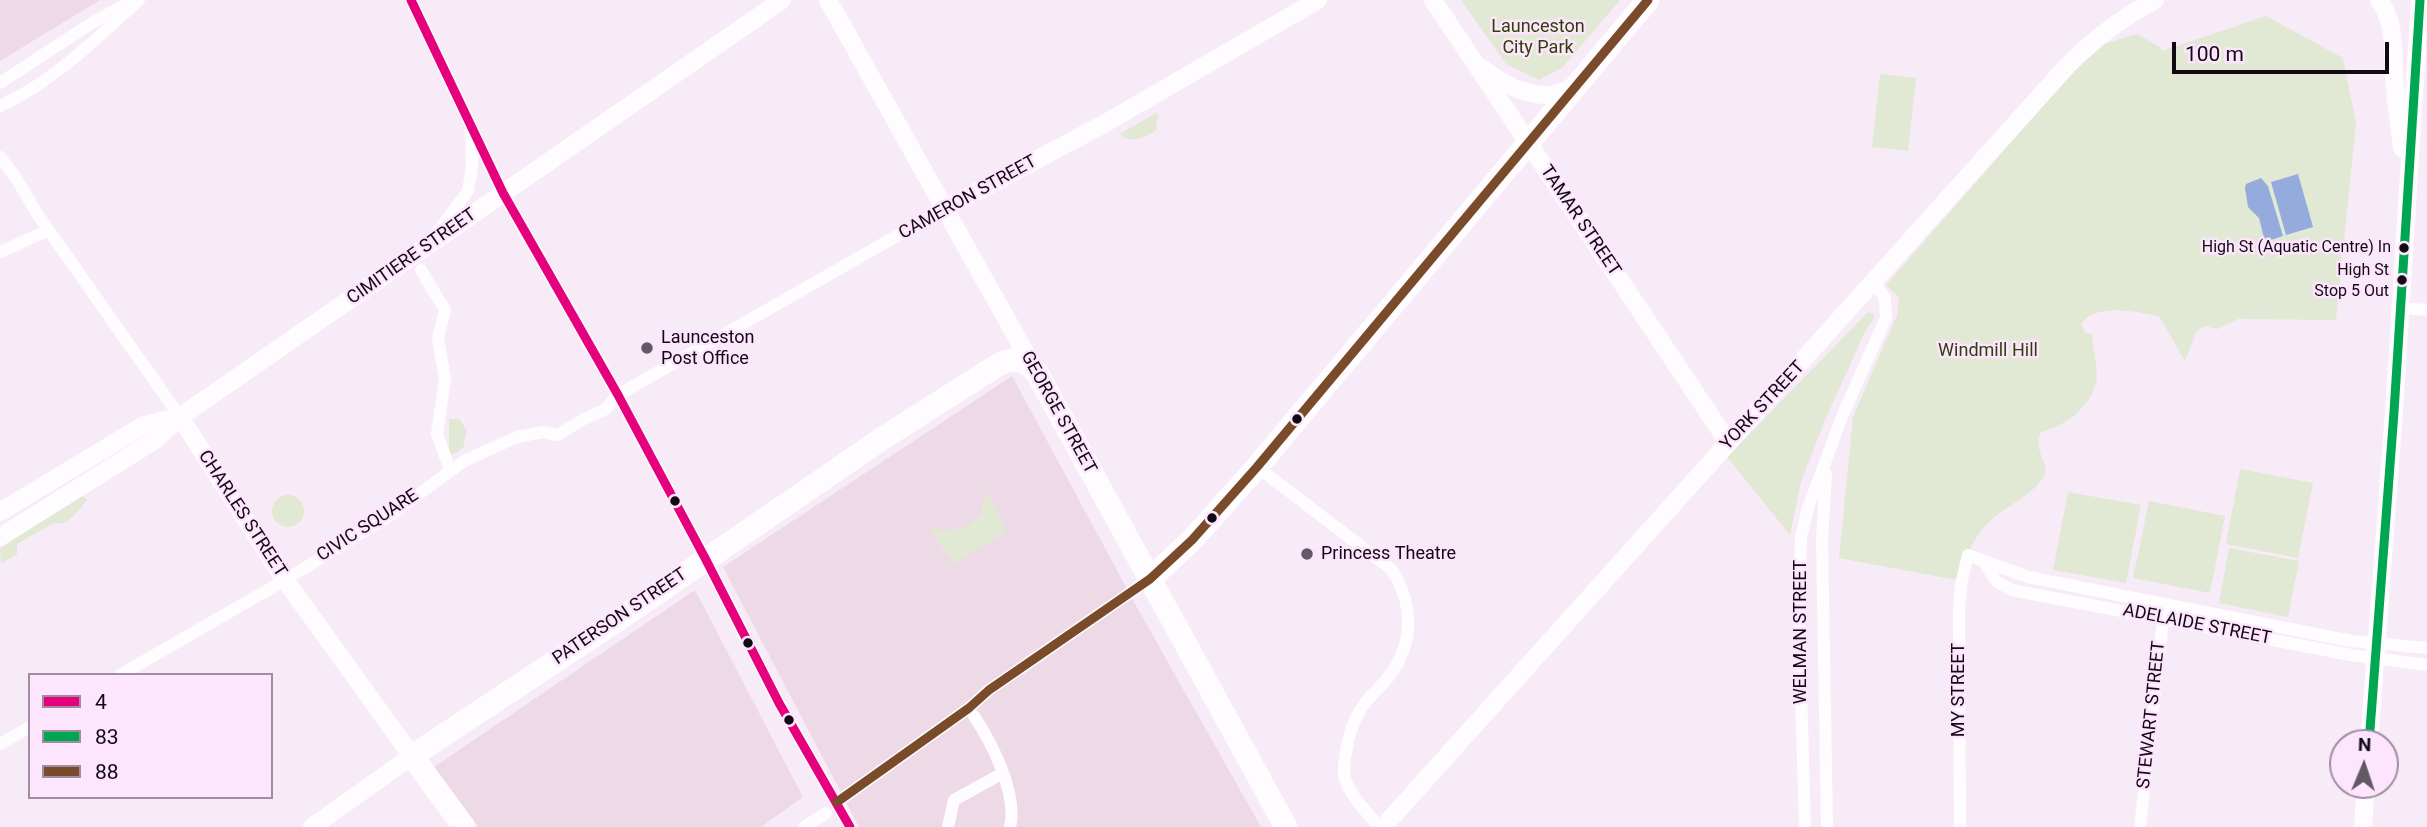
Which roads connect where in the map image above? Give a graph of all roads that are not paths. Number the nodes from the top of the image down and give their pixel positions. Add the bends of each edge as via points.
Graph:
1 (137, 0) edge
2 (411, 0) edge
3 (782, 0) edge
4 (828, 0) edge
5 (1318, 0) edge
6 (1433, 0) edge
7 (1648, 0) edge
8 (2155, 0) edge
9 (2380, 0) edge
10 (2421, 11) edge
11 (1474, 62) junction
12 (0, 83) edge
13 (1575, 86) junction
14 (0, 106) edge
15 (470, 123) junction
16 (1529, 144) junction
17 (0, 158) edge
18 (0, 169) edge
19 (2407, 187) junction
20 (503, 193) junction
21 (27, 197) junction
22 (944, 209) junction
23 (49, 230) junction
24 (423, 250) junction
25 (0, 251) edge
26 (421, 270) dead end
27 (1874, 283) junction
28 (2401, 308) junction
29 (2427, 310) edge
30 (1006, 319) junction
31 (998, 365) junction
32 (1037, 373) junction
33 (618, 395) junction
34 (180, 417) junction
35 (1728, 442) junction
36 (1832, 443) junction
37 (1257, 467) junction
38 (450, 470) junction
39 (0, 512) edge
40 (0, 537) edge
41 (1974, 557) junction
42 (705, 558) junction
43 (2028, 577) junction
44 (1150, 579) junction
45 (285, 580) junction
46 (2052, 581) junction
47 (2094, 589) junction
48 (2025, 593) junction
49 (2049, 598) junction
50 (2165, 604) junction
51 (2091, 606) junction
52 (2163, 619) junction
53 (2282, 627) junction
54 (2351, 640) junction
55 (2280, 641) junction
56 (2427, 648) edge
57 (2376, 650) junction
58 (2351, 655) junction
59 (2427, 665) edge
60 (123, 673) edge
61 (974, 716) dead end
62 (28, 728) edge
63 (2370, 729) edge
64 (0, 744) edge
65 (412, 756) junction
66 (1003, 773) junction
67 (2365, 799) edge
68 (837, 802) junction
69 (826, 813) dead end
70 (312, 827) edge
71 (464, 827) edge
72 (804, 827) edge
73 (850, 827) edge
74 (948, 827) edge
75 (1010, 827) edge
76 (1286, 827) edge
77 (1381, 827) edge
78 (1805, 827) edge
79 (1827, 827) edge
80 (1960, 827) edge
81 (2140, 827) edge
82 (2362, 827) edge

1 - 12 street via 95,21
1 - 14 street via 81,52
2 - 15 street
3 - 20 street, CIMITIERE STREET
4 - 22 street, GEORGE STREET
5 - 22 street, CAMERON STREET
6 - 11 street, TAMAR STREET
7 - 13 highway
8 - 27 street, YORK STREET via 2119,20 2068,65
9 - 10 street
9 - 19 street via 2392,27
10 - 19 street
11 - 13 street via 1522,91 1548,95
11 - 16 street, TAMAR STREET
13 - 16 highway
15 - 20 street
15 - 24 street via 468,191
16 - 35 street, TAMAR STREET
16 - 37 highway
17 - 21 street, CHARLES STREET
18 - 21 street, CHARLES STREET
19 - 28 street
20 - 24 street, CIMITIERE STREET
20 - 33 street
21 - 23 street, CHARLES STREET
22 - 30 street, GEORGE STREET
22 - 33 street, CAMERON STREET
23 - 25 street
23 - 34 street, CHARLES STREET
24 - 34 street, CIMITIERE STREET
26 - 38 street via 445,310 439,338 444,379 437,434
27 - 35 street, YORK STREET
27 - 36 street, WELMAN STREET via 1885,299 1886,318
28 - 29 street
28 - 57 street
30 - 31 street via 1008,342
30 - 32 street, GEORGE STREET
31 - 32 highway via 1020,360
31 - 42 highway, PATERSON STREET
32 - 44 highway, GEORGE STREET
33 - 38 street, CIVIC SQUARE via 606,410 558,435 543,432 517,437
33 - 42 street
34 - 39 street, CIMITIERE STREET via 144,425
34 - 40 street, CIMITIERE STREET via 155,440
34 - 45 street, CHARLES STREET
35 - 77 street, YORK STREET
36 - 78 street, WELMAN STREET via 1801,538
36 - 79 street, WELMAN STREET via 1822,538
37 - 44 highway
37 - 77 street via 1391,569 1401,584 1408,609 1405,644 1391,675 1358,713 1343,768 1351,792
38 - 45 street, CIVIC SQUARE via 392,514
41 - 43 street, ADELAIDE STREET
41 - 48 street, ADELAIDE STREET via 2001,586
41 - 80 street, MY STREET via 1962,580 1959,607
42 - 65 highway, PATERSON STREET
42 - 68 street via 779,703
43 - 46 street, ADELAIDE STREET
43 - 48 street
44 - 68 street
44 - 76 highway, GEORGE STREET
45 - 60 street
45 - 65 street, CHARLES STREET
46 - 47 street, ADELAIDE STREET
46 - 49 street
47 - 50 street, ADELAIDE STREET
47 - 51 street
48 - 49 street, ADELAIDE STREET
49 - 51 street, ADELAIDE STREET
50 - 52 street, STEWART STREET
50 - 53 street, ADELAIDE STREET
51 - 52 street, ADELAIDE STREET
52 - 55 street, ADELAIDE STREET
52 - 81 street, STEWART STREET
53 - 54 street, ADELAIDE STREET
53 - 55 street
54 - 57 street, ADELAIDE STREET
54 - 58 street
55 - 58 street, ADELAIDE STREET
56 - 57 street, ADELAIDE STREET
57 - 58 street, ADELAIDE STREET
57 - 59 street, ADELAIDE STREET
57 - 63 street
61 - 66 street
62 - 64 street
65 - 70 street, PATERSON STREET
65 - 71 highway, CHARLES STREET
66 - 74 street via 954,800
66 - 75 street
67 - 82 street
68 - 73 street
69 - 72 street

